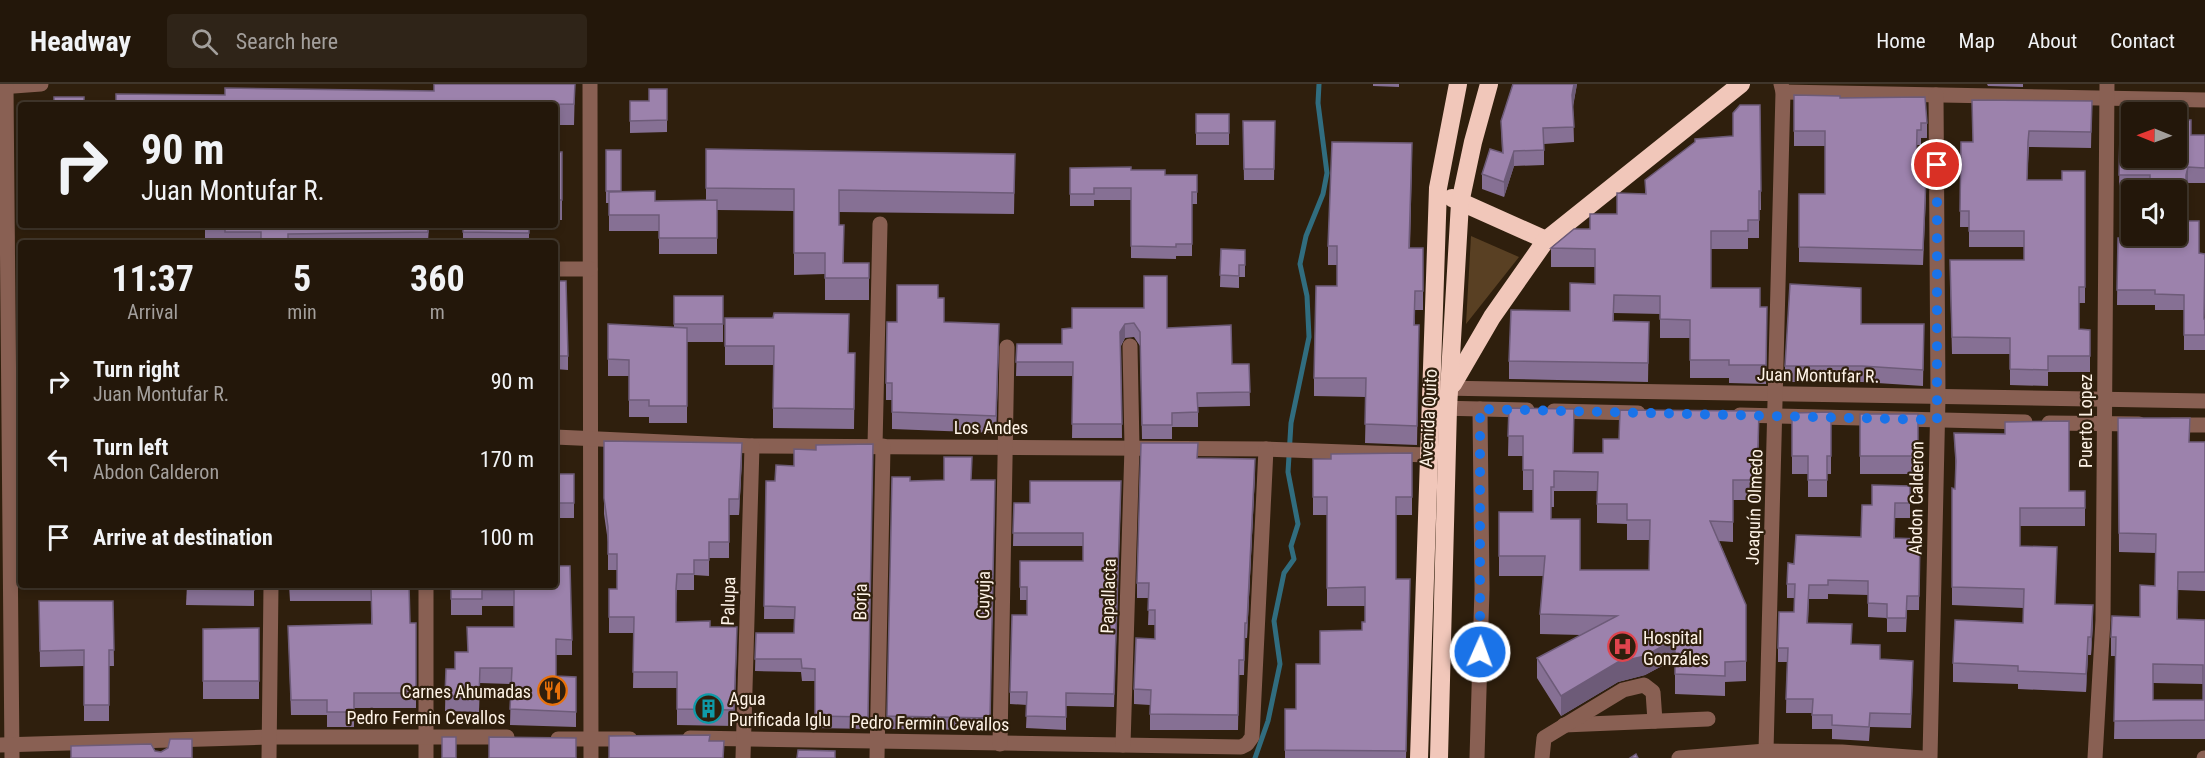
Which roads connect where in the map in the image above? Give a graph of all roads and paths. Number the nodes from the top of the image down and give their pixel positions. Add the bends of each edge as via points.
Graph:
1 (41, 84) edge
2 (590, 84) edge
3 (1458, 84) edge
4 (1489, 84) edge
5 (1741, 84) edge
6 (3, 87) edge
7 (1782, 88) edge
8 (2107, 90) edge
9 (1936, 95) junction
10 (2205, 100) edge
11 (1438, 188) junction
12 (1460, 203) junction
13 (880, 224) dead end
14 (1546, 240) junction
15 (558, 269) edge
16 (590, 269) junction
17 (1130, 346) dead end
18 (1008, 347) dead end
19 (1431, 387) junction
20 (1450, 388) junction
21 (1776, 394) junction
22 (1938, 397) junction
23 (2104, 400) junction
24 (2205, 401) edge
25 (1429, 408) junction
26 (1448, 408) junction
27 (1480, 409) junction
28 (1658, 413) edge
29 (1729, 415) edge
30 (1776, 416) junction
31 (1937, 420) junction
32 (2104, 424) junction
33 (2205, 425) edge
34 (10, 431) edge
35 (589, 436) junction
36 (558, 437) edge
37 (752, 446) junction
38 (879, 446) junction
39 (1005, 446) junction
40 (1132, 447) junction
41 (1269, 449) junction
42 (1427, 455) junction
43 (271, 588) edge
44 (426, 588) edge
45 (1708, 720) dead end
46 (1655, 721) junction
47 (1561, 725) junction
48 (425, 736) junction
49 (269, 737) junction
50 (743, 737) junction
51 (520, 738) edge
52 (544, 738) edge
53 (650, 738) edge
54 (673, 738) edge
55 (591, 739) junction
56 (160, 740) junction
57 (877, 742) junction
58 (1000, 744) junction
59 (1123, 745) junction
60 (8, 749) edge
61 (1766, 751) junction
62 (160, 758) edge
63 (269, 758) edge
64 (426, 758) edge
65 (591, 758) edge
66 (743, 758) edge
67 (877, 758) edge
68 (1419, 758) edge
69 (1439, 758) edge
70 (1478, 758) edge
71 (1542, 758) edge
72 (1679, 758) edge
73 (1922, 758) edge
74 (1930, 758) edge
75 (2095, 758) edge

1 - 6 street
2 - 16 street
3 - 11 highway, Avenida Quito
4 - 12 highway, Avenida Quito
5 - 14 highway
6 - 34 street
7 - 9 street
7 - 21 street, Joaquín Olmedo
8 - 9 street
8 - 10 street
8 - 23 street, Puerto Lopez
9 - 22 street, Abdon Calderon
11 - 12 highway
11 - 19 highway, Avenida Quito
12 - 14 highway
12 - 20 highway, Avenida Quito
13 - 38 street, Borja
14 - 20 highway via 1492,317
15 - 16 street
16 - 35 street
17 - 40 street, Papallacta
18 - 39 street, Cuyuja
19 - 20 street, Juan Montufar R.
19 - 25 highway, Avenida Quito
20 - 21 street, Juan Montufar R.
20 - 26 highway, Avenida Quito
21 - 22 street, Juan Montufar R.
21 - 30 street, Joaquín Olmedo
22 - 23 street, Juan Montufar R.
22 - 31 street, Abdon Calderon
23 - 24 street, Juan Montufar R.
23 - 32 street, Puerto Lopez
25 - 26 street
25 - 42 highway, Avenida Quito
26 - 27 street
26 - 69 highway, Avenida Quito
27 - 28 street
27 - 70 street via 1482,589
29 - 30 street
30 - 31 street
30 - 61 street, Joaquín Olmedo
31 - 32 street
31 - 74 street, Abdon Calderon
32 - 33 street
32 - 75 street, Puerto Lopez via 2103,620
34 - 60 street
35 - 36 street, Los Andes
35 - 37 street, Los Andes
35 - 55 street
37 - 38 street, Los Andes
37 - 50 street, Palupa
38 - 39 street, Los Andes
38 - 57 street, Borja
39 - 40 street, Los Andes
39 - 58 street, Cuyuja
40 - 41 street, Los Andes
40 - 59 street, Papallacta
41 - 42 street, Los Andes
41 - 59 street, Pedro Fermin Cevallos via 1252,737 1241,747
42 - 68 highway, Avenida Quito
43 - 49 street
44 - 48 street
45 - 46 street
46 - 47 street
46 - 47 street via 1653,692 1644,685 1623,690
47 - 71 street via 1544,738
48 - 49 street, Pedro Fermin Cevallos
48 - 51 street, Pedro Fermin Cevallos
48 - 64 street
49 - 56 street, Pedro Fermin Cevallos
49 - 63 street
50 - 54 street, Pedro Fermin Cevallos
50 - 57 street, Pedro Fermin Cevallos
50 - 66 street, Palupa
52 - 55 street
53 - 55 street
55 - 65 street
56 - 60 street, Pedro Fermin Cevallos
56 - 62 street
57 - 58 street, Pedro Fermin Cevallos
57 - 67 street, Borja
58 - 59 street, Pedro Fermin Cevallos
61 - 72 street
61 - 73 street

